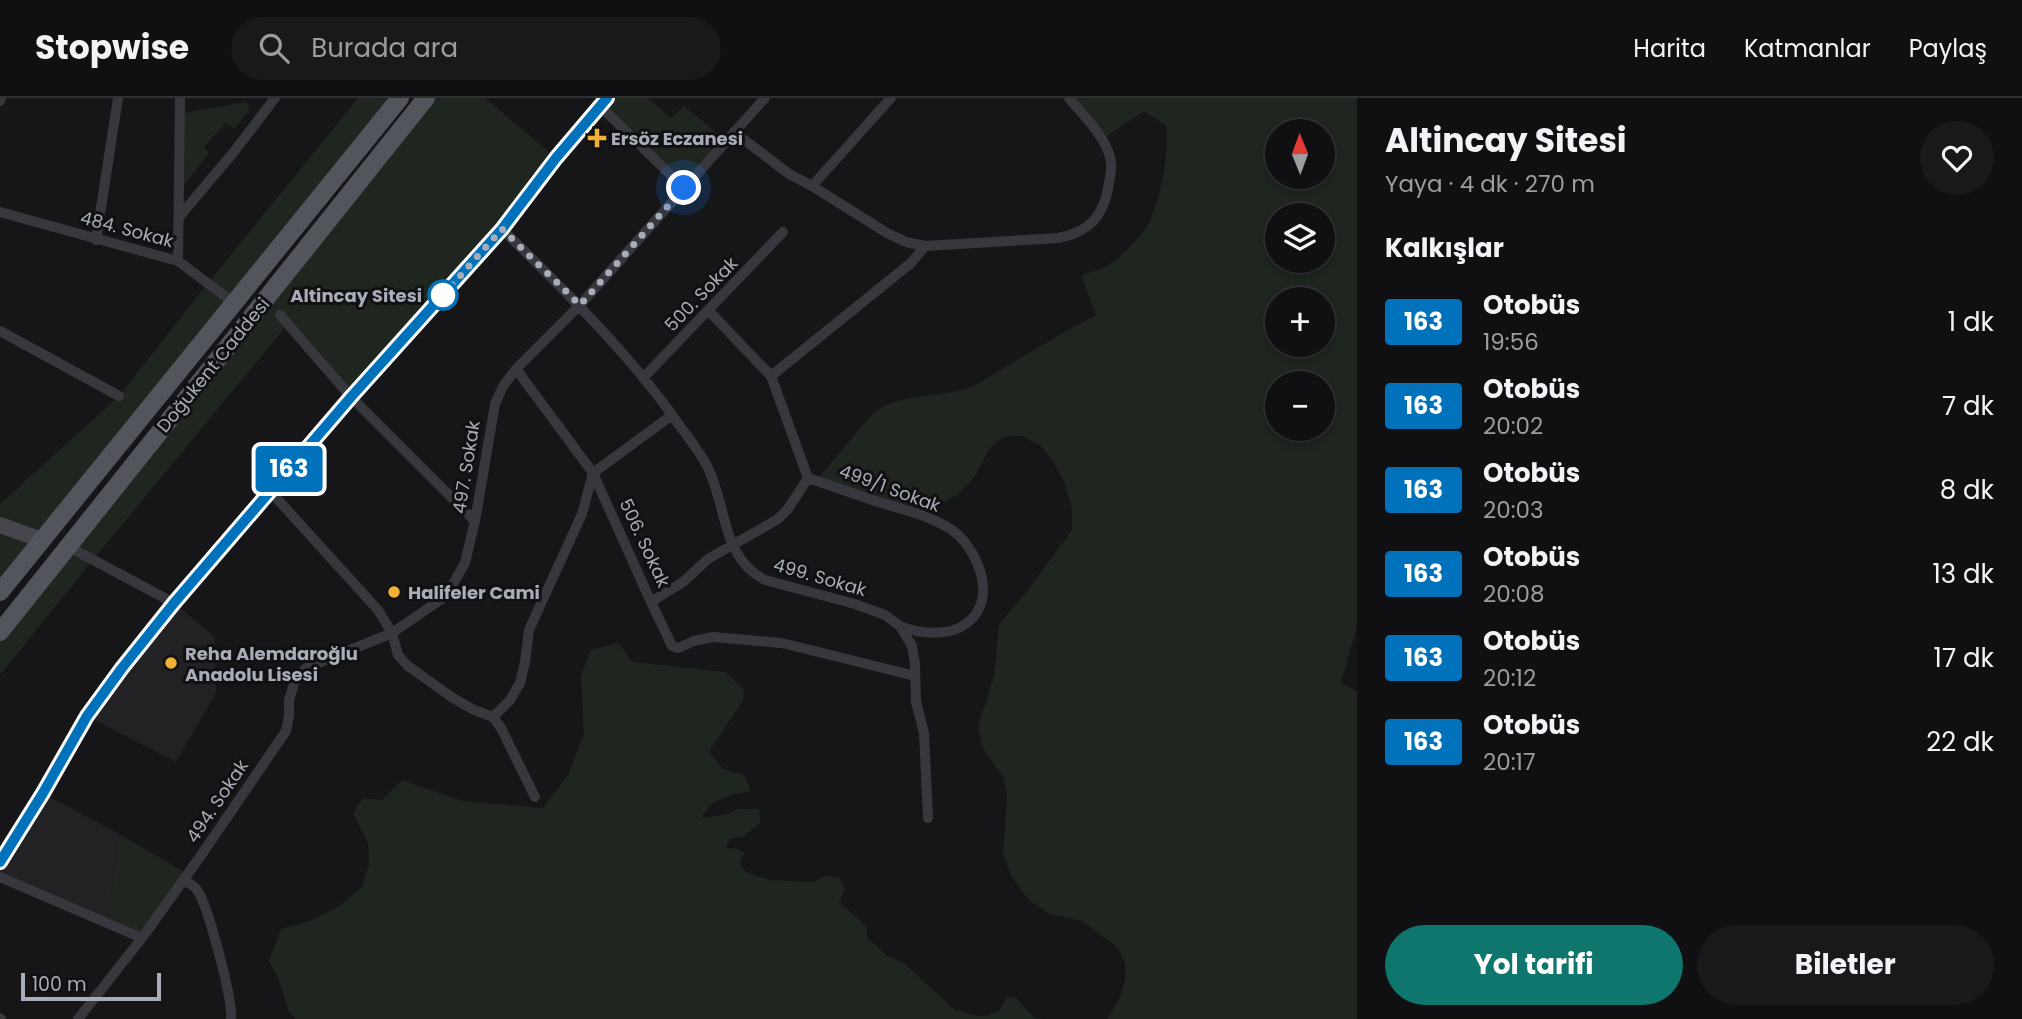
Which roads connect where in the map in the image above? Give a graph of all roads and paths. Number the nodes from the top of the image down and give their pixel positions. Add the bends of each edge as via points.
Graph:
1 (118, 98) edge
2 (180, 98) edge
3 (275, 98) edge
4 (400, 98) edge
5 (426, 98) edge
6 (765, 98) edge
7 (891, 98) edge
8 (1069, 98) edge
9 (603, 102) edge
10 (734, 132) junction
11 (812, 186) junction
12 (684, 188) junction
13 (0, 212) edge
14 (179, 217) junction
15 (502, 229) junction
16 (783, 232) dead end
17 (96, 240) junction
18 (925, 246) junction
19 (178, 261) junction
20 (234, 303) junction
21 (580, 305) junction
22 (709, 311) junction
23 (280, 314) dead end
24 (0, 331) edge
25 (516, 369) junction
26 (771, 376) junction
27 (643, 378) junction
28 (119, 396) dead end
29 (351, 397) junction
30 (672, 415) junction
31 (593, 473) junction
32 (807, 478) junction
33 (270, 491) junction
34 (475, 521) junction
35 (0, 525) edge
36 (42, 540) junction
37 (732, 545) junction
38 (69, 547) junction
39 (0, 592) edge
40 (651, 602) junction
41 (174, 603) junction
42 (900, 626) junction
43 (0, 632) edge
44 (392, 632) junction
45 (915, 676) junction
46 (493, 717) junction
47 (535, 797) dead end
48 (928, 818) dead end
49 (0, 862) edge
50 (0, 877) edge
51 (183, 881) junction
52 (142, 938) junction
53 (78, 1019) edge
54 (231, 1019) edge

1 - 17 street
2 - 14 street
3 - 14 street
4 - 20 main road, Doğukent Caddesi
5 - 38 main road, Doğukent Caddesi
6 - 10 street, 497. Sokak
7 - 11 street
8 - 18 street via 1102,139 1112,163 1102,211 1087,228 1058,238
9 - 12 street
9 - 15 street
10 - 11 street
10 - 12 street, 497. Sokak
11 - 18 street via 887,233
12 - 21 street, 497. Sokak
13 - 17 street, 484. Sokak
14 - 19 street
15 - 21 street, 499. Sokak
15 - 29 street
16 - 22 street, 500. Sokak
17 - 19 street, 484. Sokak
18 - 26 street via 911,263
19 - 20 street, 484. Sokak
20 - 36 main road, Doğukent Caddesi
21 - 25 street, 497. Sokak
21 - 27 street, 499. Sokak
22 - 26 street
22 - 27 street, 500. Sokak
23 - 29 street
24 - 28 street
25 - 31 street, 506. Sokak
25 - 34 street, 497. Sokak via 495,404
26 - 32 street
27 - 30 street, 499. Sokak
29 - 33 street
29 - 34 street
30 - 31 street
30 - 37 street, 499. Sokak via 707,465
31 - 40 street, 506. Sokak
31 - 46 street via 582,514 529,629 520,683
32 - 37 street, 506. Sokak via 778,519
32 - 42 street, 499/1 Sokak via 935,521 956,533 972,551 983,589 976,614 967,624 931,632
33 - 41 street
33 - 44 street via 378,610
34 - 44 street, 497. Sokak via 465,563 446,596
35 - 36 main road
36 - 38 main road
36 - 39 main road, Doğukent Caddesi
37 - 40 street, 506. Sokak
37 - 42 street, 499. Sokak via 752,573 765,580 855,604 886,615
38 - 41 street
38 - 43 main road, Doğukent Caddesi
40 - 45 street via 672,646 678,648 713,637 782,643
41 - 49 street via 87,716
42 - 45 street via 912,646
44 - 46 street via 398,655 408,666 453,698
44 - 51 street, 494. Sokak via 306,668 295,681 286,731
45 - 48 street via 924,733
46 - 47 street
50 - 52 street
51 - 52 street, 494. Sokak
51 - 54 street via 194,886 204,902 229,992
52 - 53 street, 494. Sokak

